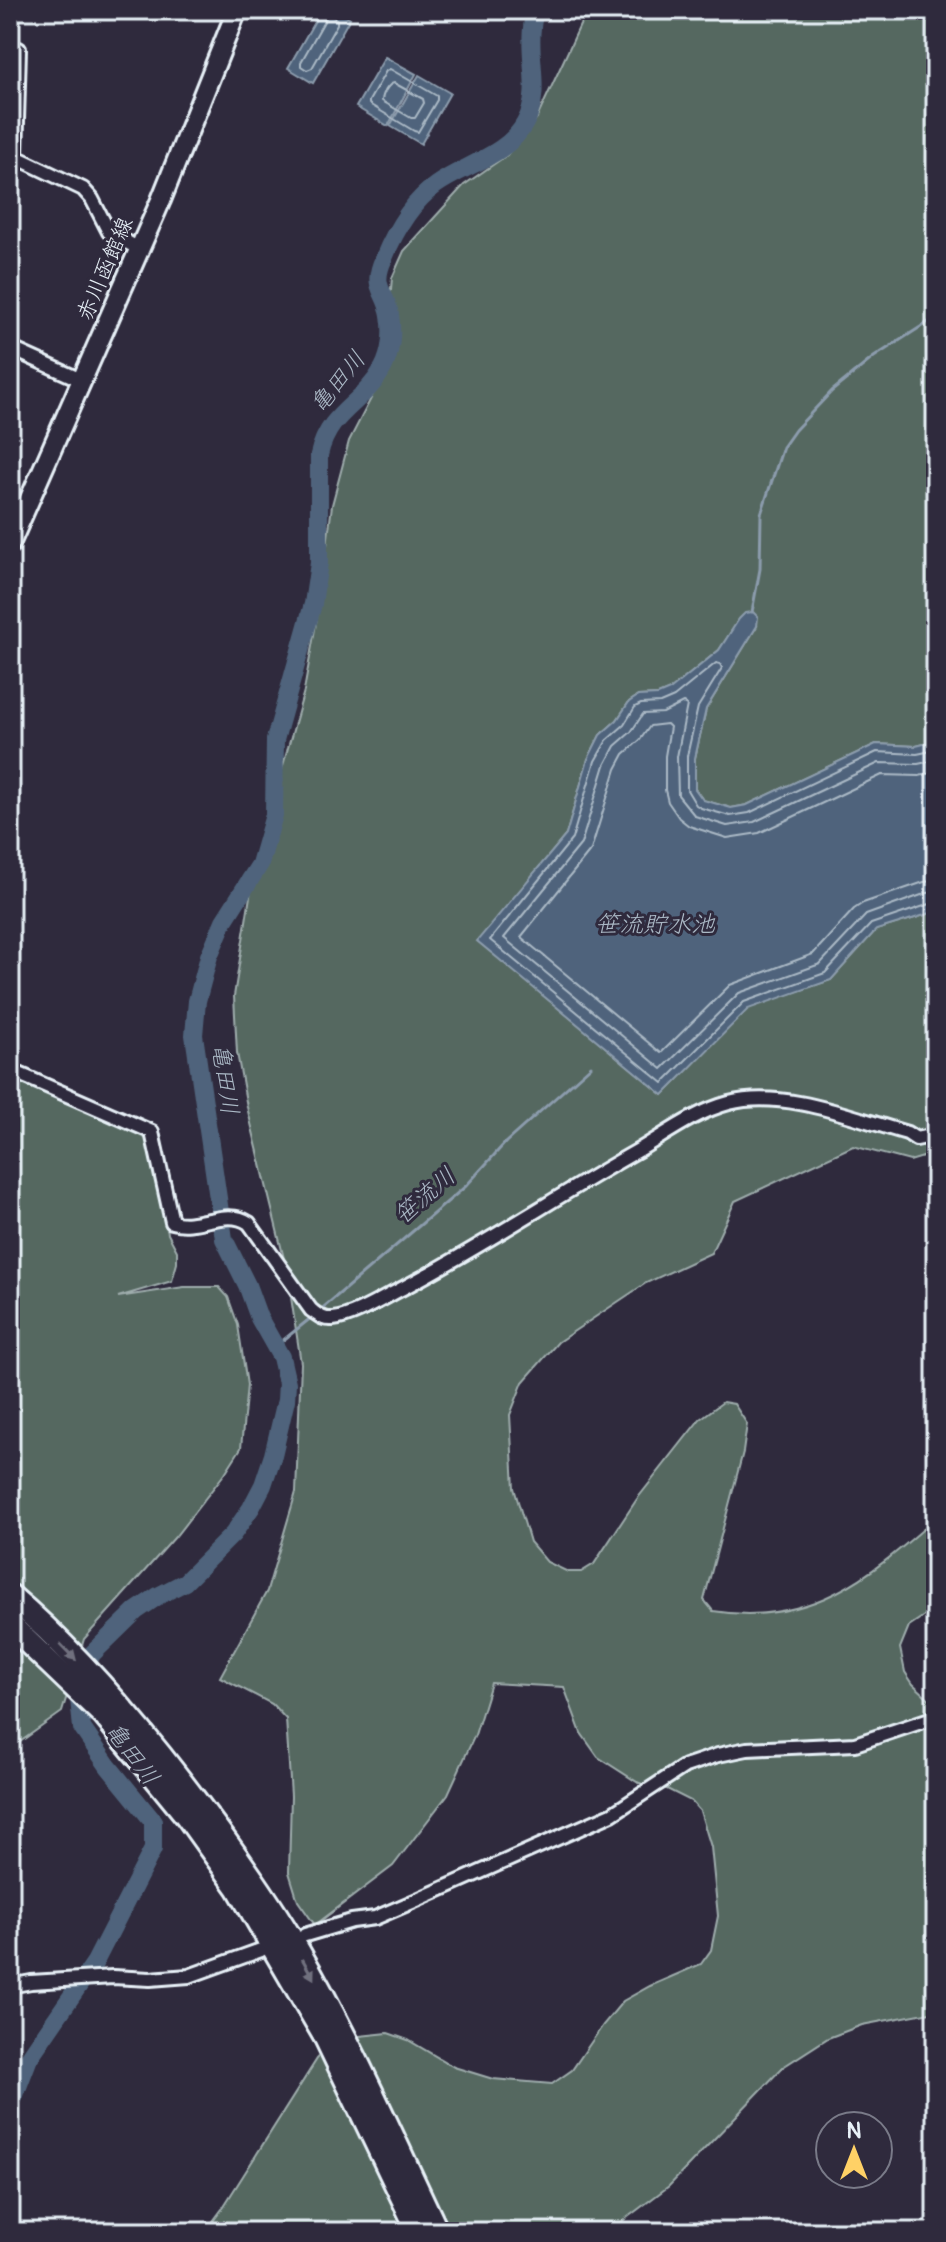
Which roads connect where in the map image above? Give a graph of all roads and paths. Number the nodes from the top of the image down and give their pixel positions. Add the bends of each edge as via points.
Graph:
1 (237, 10) edge
2 (19, 49) dead end
3 (139, 249) junction
4 (10, 348) edge
5 (81, 380) junction
6 (10, 544) edge
7 (10, 1070) edge
8 (936, 1135) edge
9 (13, 1598) edge
10 (10, 1625) edge
11 (110, 1708) junction
12 (936, 1717) edge
13 (305, 1935) dead end
14 (261, 1950) dead end
15 (10, 1986) edge
16 (419, 2232) edge
17 (437, 2232) edge

1 - 3 main road, 赤川函館線
2 - 3 street via 16,157 83,189 109,232
3 - 5 main road, 赤川函館線
4 - 5 street
5 - 6 main road, 赤川函館線
7 - 8 street via 152,1132 172,1222 243,1219 325,1319 381,1300 590,1176 727,1104 780,1100 916,1139
9 -> 11 highway
10 - 11 highway
11 - 16 highway via 246,1900 326,2038
11 -> 17 highway via 199,1805 296,1948
12 - 13 street via 855,1744 747,1749 685,1766 612,1814 375,1918
14 - 15 street via 189,1976

